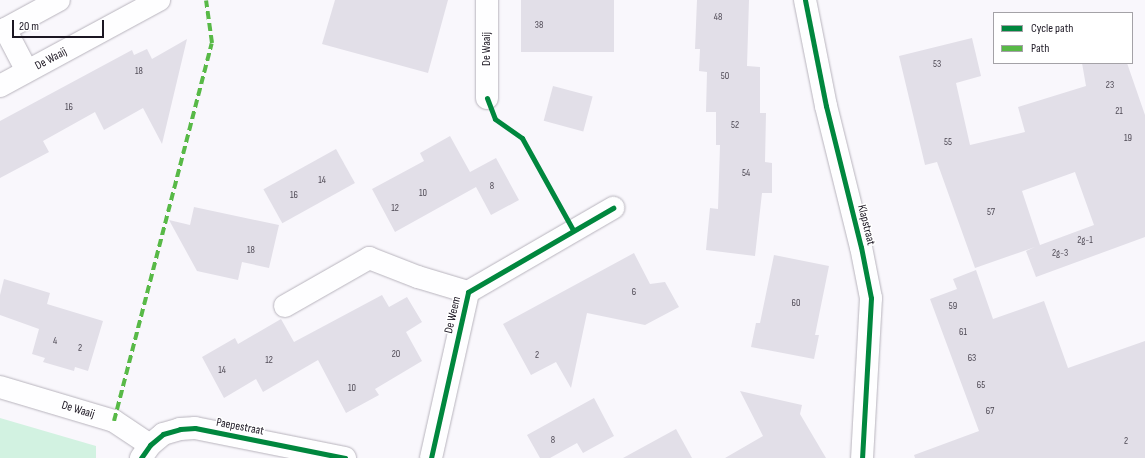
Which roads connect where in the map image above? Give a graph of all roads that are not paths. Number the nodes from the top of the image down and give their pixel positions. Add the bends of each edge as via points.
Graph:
1 (59, 0) edge
2 (159, 0) edge
3 (487, 0) edge
4 (805, 0) edge
5 (3, 31) edge
6 (27, 71) junction
7 (0, 86) edge
8 (487, 98) dead end
9 (613, 208) dead end
10 (468, 292) junction
11 (285, 306) dead end
12 (0, 387) edge
13 (146, 451) edge
14 (345, 458) edge
15 (431, 458) edge
16 (862, 458) edge

1 - 5 street, De Waaij
2 - 6 street, De Waaij
3 - 8 street, De Waaij
4 - 16 street, Klapstraat via 826,106 871,298
5 - 6 street, De Waaij
6 - 7 street, De Waaij
9 - 10 street, De Weem
10 - 11 street, De Weem via 369,258
10 - 15 street, De Weem
12 - 13 street, De Waaij via 114,421
13 - 14 street, Paepestraat via 163,434 195,428

